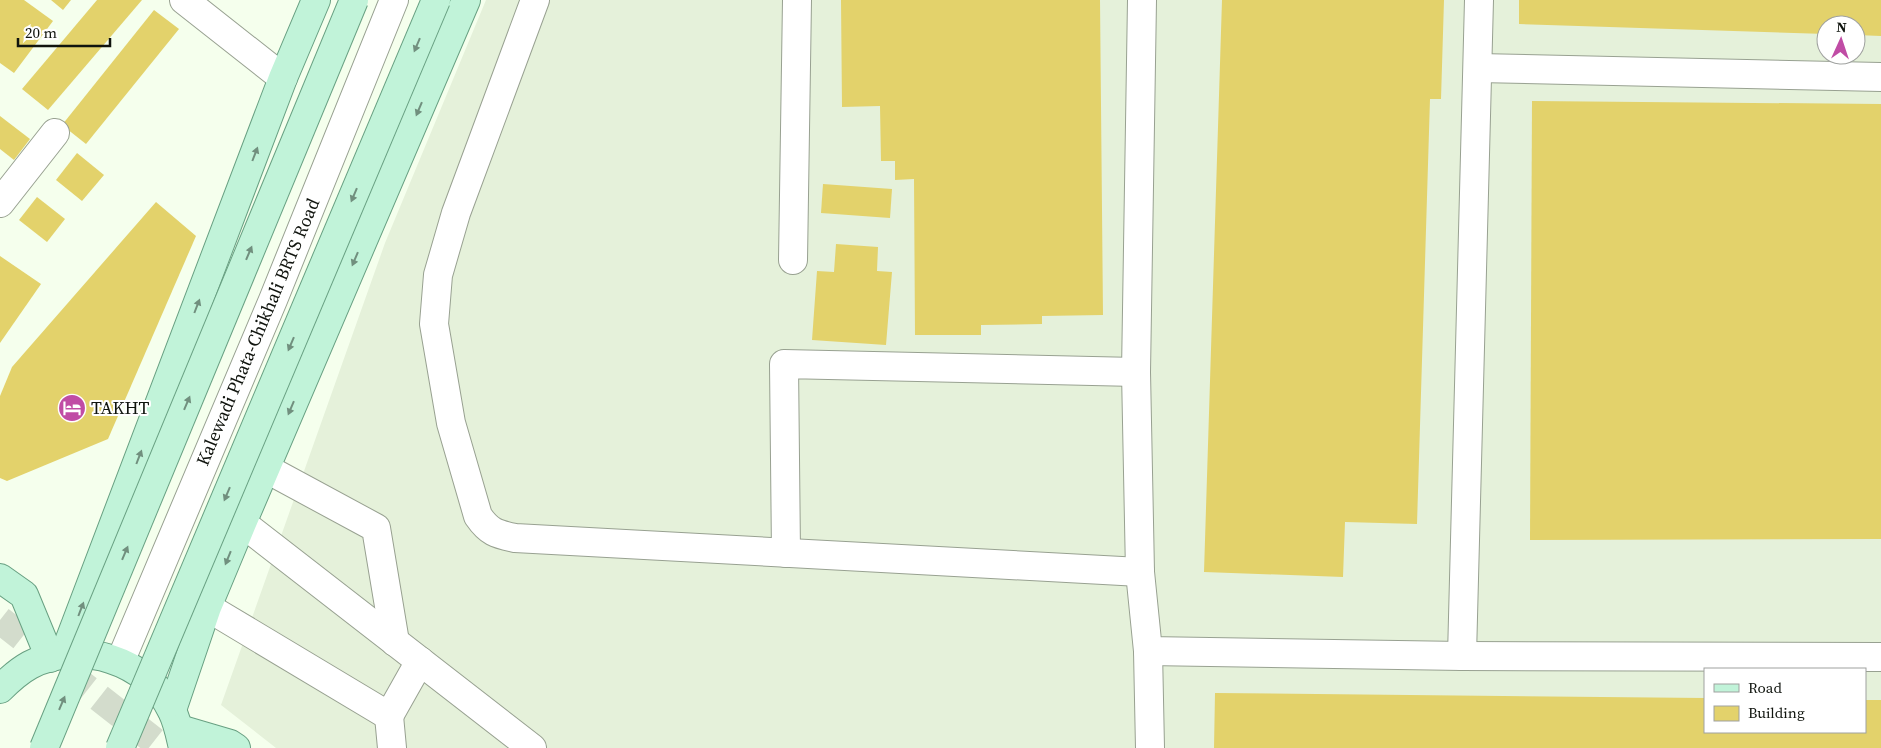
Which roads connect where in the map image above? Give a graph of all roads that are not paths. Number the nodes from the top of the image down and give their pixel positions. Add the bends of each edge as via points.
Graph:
1 (184, 0) edge
2 (316, 0) edge
3 (354, 0) edge
4 (394, 0) edge
5 (436, 0) edge
6 (466, 0) edge
7 (535, 0) edge
8 (796, 0) edge
9 (1142, 0) edge
10 (1479, 0) edge
11 (1478, 68) junction
12 (1881, 77) edge
13 (283, 78) junction
14 (55, 133) dead end
15 (0, 203) edge
16 (793, 260) dead end
17 (1136, 372) junction
18 (265, 468) junction
19 (242, 523) junction
20 (786, 553) junction
21 (1140, 572) junction
22 (0, 578) edge
23 (207, 607) junction
24 (395, 642) junction
25 (1148, 651) junction
26 (57, 656) junction
27 (1462, 656) junction
28 (1881, 657) edge
29 (420, 661) junction
30 (120, 662) junction
31 (0, 689) edge
32 (389, 716) junction
33 (178, 729) edge
34 (44, 748) edge
35 (120, 748) edge
36 (236, 748) edge
37 (392, 748) edge
38 (532, 748) edge
39 (1150, 748) edge

1 - 13 street
2 - 13 main road
34 -> 3 main road, bridge
4 - 30 street, Kalewadi Phata-Chikhali BRTS Road via 273,300
5 -> 35 main road, bridge
6 -> 18 main road
7 - 20 street via 456,213 438,275 434,324 451,423 478,516 497,534 515,538
8 - 16 street
9 - 17 street
10 - 11 street
11 - 12 street
11 - 27 street
26 -> 13 main road
14 - 15 street
17 - 20 street via 784,364
17 - 21 street
18 - 19 main road
18 - 24 street via 376,528
19 -> 23 main road
19 - 24 street
20 - 21 street
21 - 25 street
22 - 26 main road via 24,596
23 - 32 street
23 - 33 main road
24 - 29 street
25 - 27 street
25 - 39 street
26 - 30 main road via 90,654
26 - 31 main road via 31,665
27 - 28 street
29 - 32 street
29 - 38 street
30 - 33 main road via 160,693
32 - 37 street
33 - 36 main road

